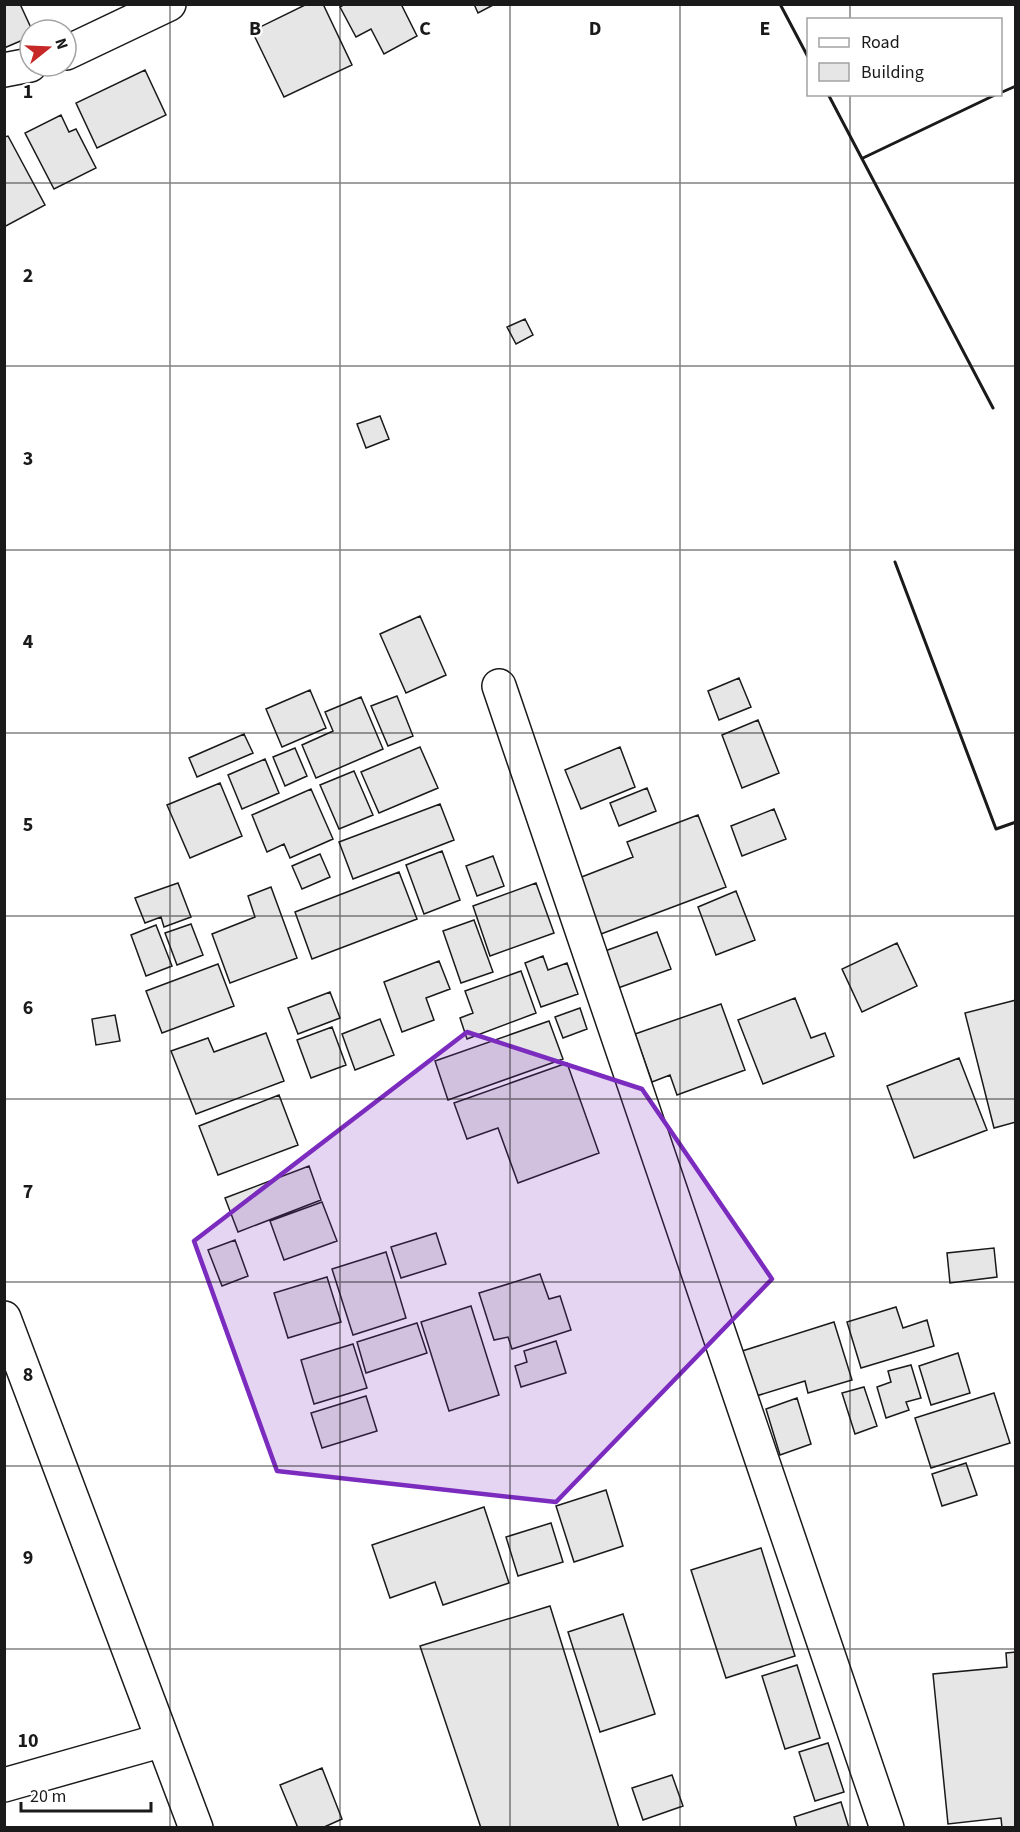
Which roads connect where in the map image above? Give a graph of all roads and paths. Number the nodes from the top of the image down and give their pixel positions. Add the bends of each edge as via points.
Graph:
1 (169, 4) edge
2 (78, 47) edge
3 (499, 686) dead end
4 (4, 1318) edge
5 (163, 1740) junction
6 (4, 1785) edge
7 (196, 1827) edge
8 (887, 1827) edge

1 - 2 street
3 - 8 street
4 - 5 street
5 - 6 street
5 - 7 street

